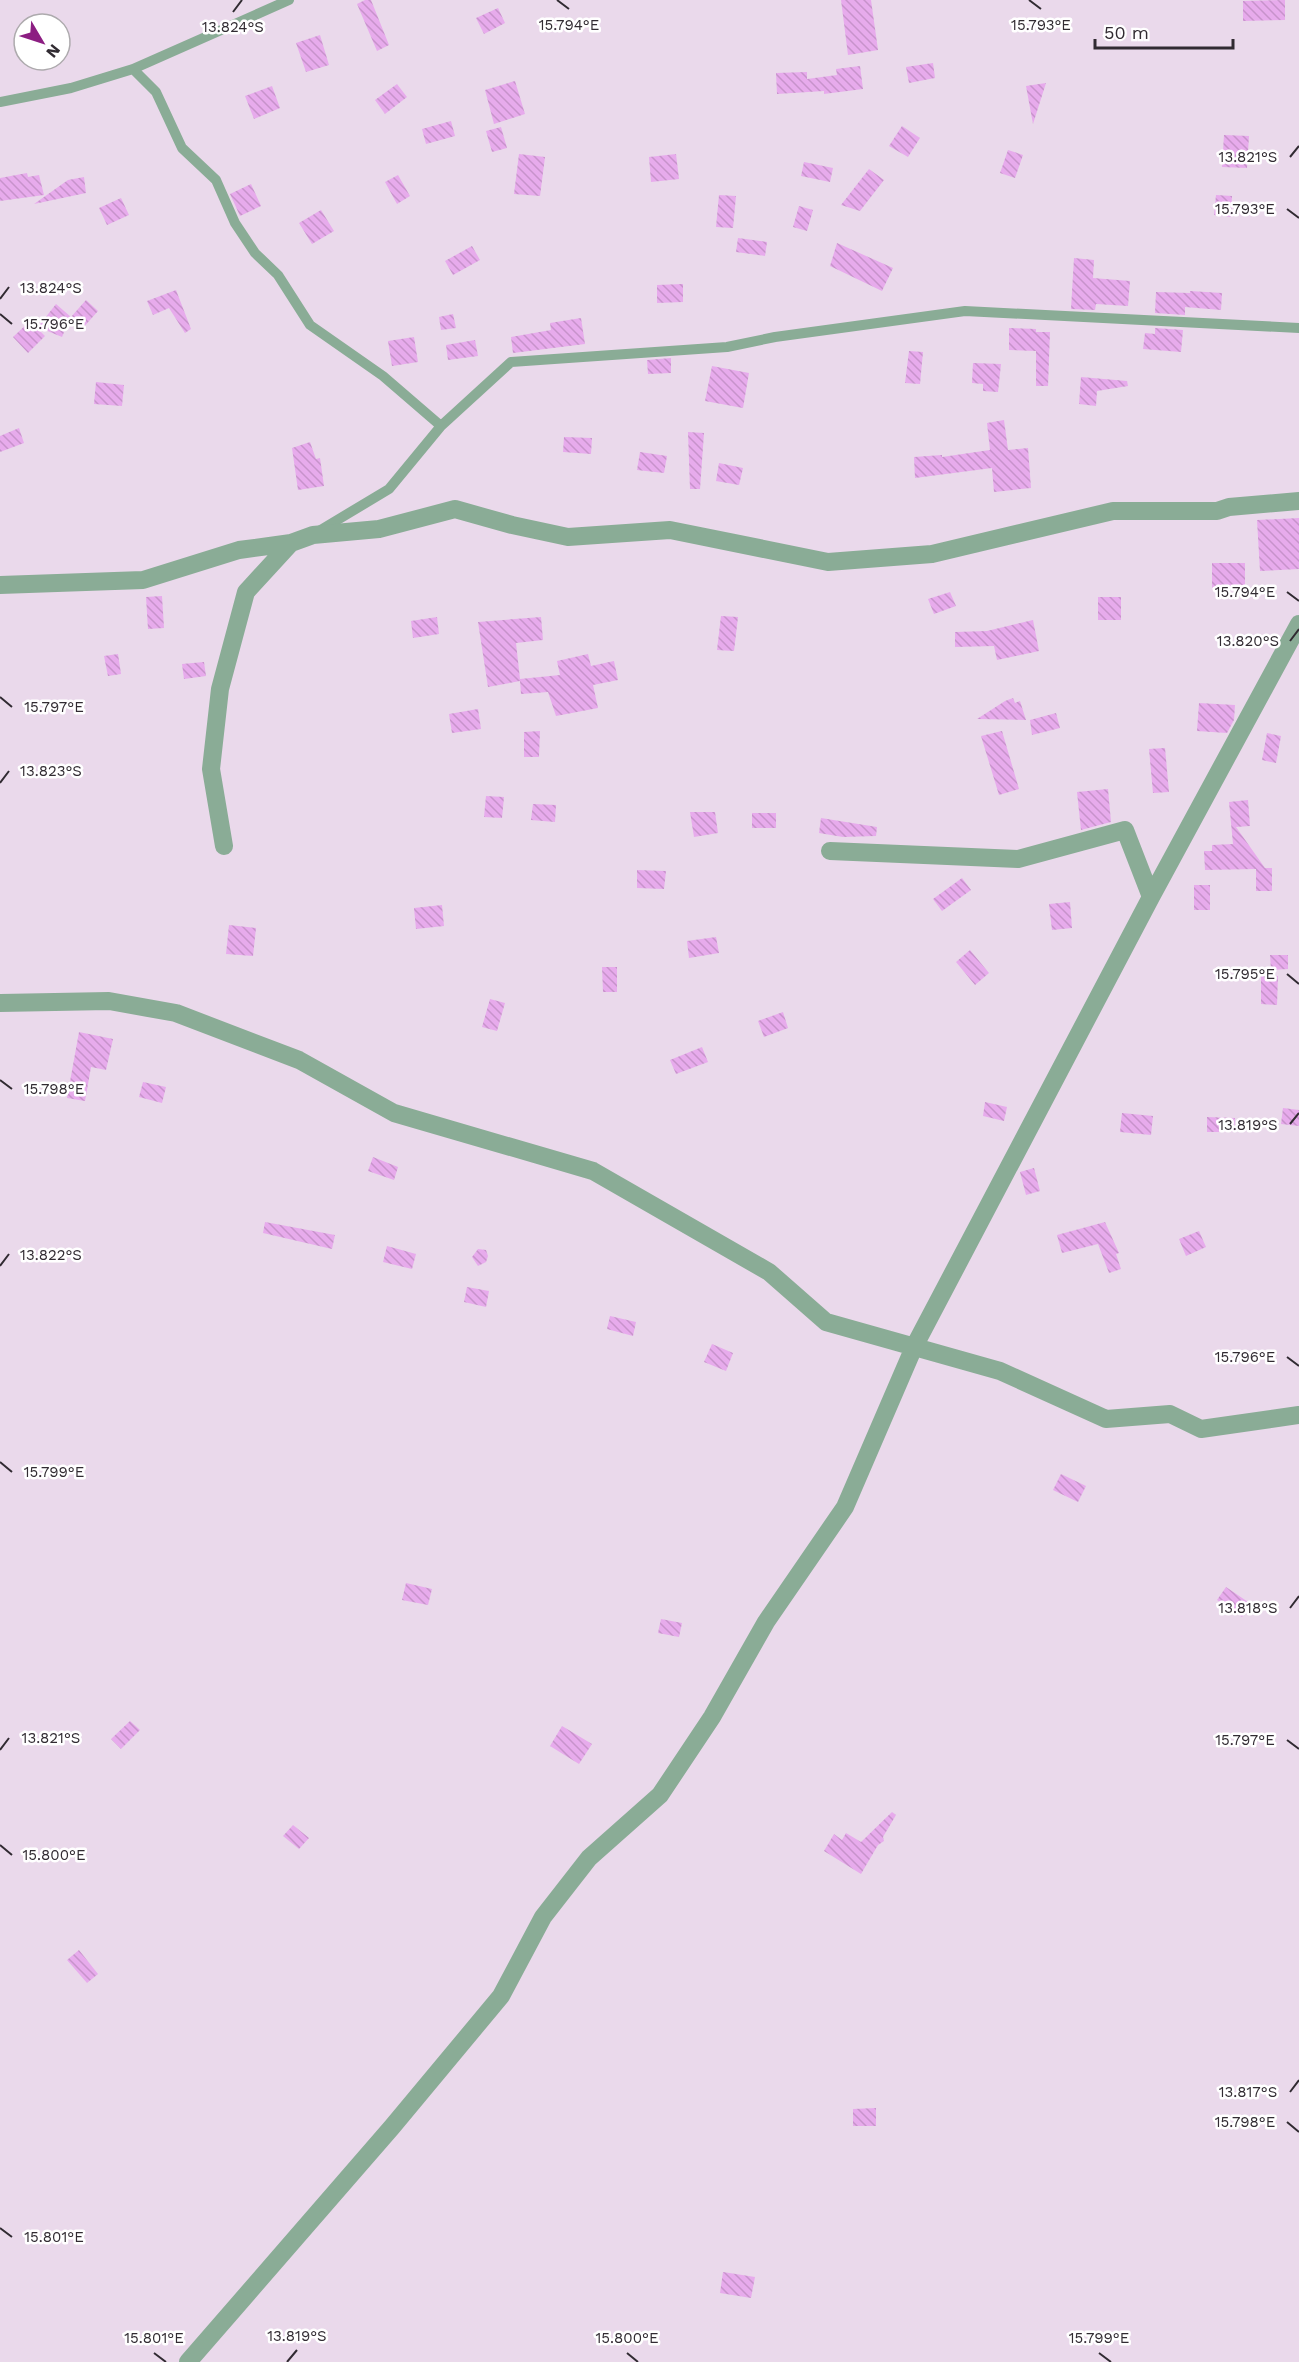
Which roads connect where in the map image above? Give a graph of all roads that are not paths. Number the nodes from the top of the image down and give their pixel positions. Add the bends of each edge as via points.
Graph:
1 (289, 0) edge
2 (133, 69) junction
3 (0, 102) edge
4 (1299, 328) edge
5 (441, 426) junction
6 (1299, 501) edge
7 (313, 535) junction
8 (291, 543) junction
9 (0, 585) edge
10 (1299, 624) edge
11 (224, 846) dead end
12 (830, 851) dead end
13 (1151, 897) junction
14 (0, 1003) edge
15 (914, 1347) junction
16 (1299, 1415) edge
17 (188, 2362) edge

1 - 2 lane
2 - 3 lane via 71,88
2 - 5 lane via 156,92 182,148 216,180 235,223 255,253 278,275 310,325 384,376
4 - 5 lane via 965,311 727,347 511,362
5 - 7 lane via 389,489
6 - 7 street via 1218,511 1113,511 932,554 828,562 670,530 568,537 455,509 379,529
7 - 8 street
8 - 9 street via 239,550 143,580
8 - 11 street via 246,592 220,689 211,769
10 - 13 street
12 - 13 street via 1018,859 1125,830
13 - 15 street
14 - 15 street via 109,1001 176,1013 299,1060 394,1113 593,1171 769,1272 826,1322
15 - 16 street via 1000,1371 1106,1419 1170,1414 1201,1429
15 - 17 street via 845,1507 766,1622 712,1717 660,1795 589,1858 543,1917 501,1996

